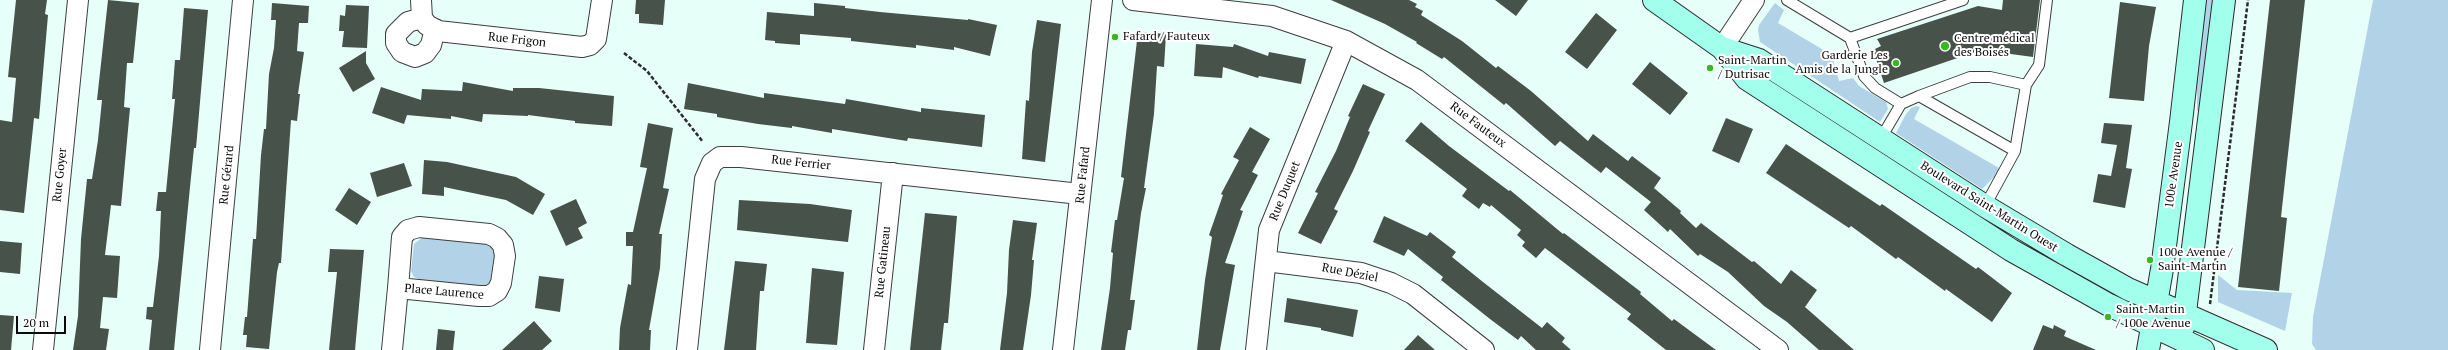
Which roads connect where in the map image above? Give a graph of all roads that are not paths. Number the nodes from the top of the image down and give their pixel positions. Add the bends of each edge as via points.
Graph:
1 (78, 0) edge
2 (243, 0) edge
3 (602, 0) edge
4 (1102, 0) edge
5 (1133, 0) edge
6 (1654, 0) edge
7 (1754, 0) edge
8 (1787, 0) edge
9 (1963, 0) edge
10 (2047, 0) edge
11 (2195, 0) edge
12 (2224, 0) edge
13 (426, 16) edge
14 (1850, 38) junction
15 (1346, 41) junction
16 (1722, 48) junction
17 (2026, 85) junction
18 (1918, 96) junction
19 (1901, 104) junction
20 (1881, 138) junction
21 (2015, 150) junction
22 (893, 173) junction
23 (1080, 194) junction
24 (1985, 206) junction
25 (1266, 261) junction
26 (398, 288) junction
27 (2156, 301) junction
28 (2185, 314) junction
29 (2151, 326) junction
30 (2180, 345) edge
31 (1482, 349) edge
32 (43, 350) edge
33 (210, 350) edge
34 (392, 350) edge
35 (687, 350) edge
36 (874, 350) edge
37 (1063, 350) edge
38 (1256, 350) edge
39 (1778, 350) edge
40 (2148, 350) edge
41 (2203, 350) edge
42 (2266, 350) edge

1 - 32 street, Rue Goyer
2 - 33 street, Rue Gérard
3 - 13 street, Rue Frigon via 596,39 590,45 582,47
4 - 23 street, Rue Fafard
5 - 15 street, Rue Fauteux via 1272,16
6 - 16 main road, Boulevard Saint-Martin Ouest
7 - 16 street
8 - 14 lane
9 - 14 lane
10 - 17 lane via 2039,66
11 - 27 main road, 100e Avenue
12 - 28 main road
14 - 19 lane via 1864,76 1875,88
15 - 25 street, Rue Duquet via 1269,230
15 - 39 street, Rue Fauteux via 1417,80
16 - 20 main road, Boulevard Saint-Martin Ouest via 1759,60
16 - 29 main road, Boulevard Saint-Martin Ouest via 1747,79 1844,142 2042,268
17 - 18 lane via 1970,77
17 - 21 lane
18 - 19 lane
18 - 21 lane
19 - 20 lane
20 - 24 main road, Boulevard Saint-Martin Ouest
21 - 24 lane
22 - 23 street, Rue Ferrier
22 - 35 street, Rue Ferrier via 733,156 716,159 705,178
22 - 36 street, Rue Gatineau
23 - 37 street, Rue Fafard
24 - 27 main road, Boulevard Saint-Martin Ouest via 2073,259
25 - 31 street, Rue Déziel via 1361,273 1391,282 1413,294
25 - 38 street, Rue Duquet
26 - 26 street, Place Laurence via 489,296 497,291 501,283 505,256 503,245 489,234 412,228 402,237
26 - 34 street, Place Laurence
27 - 28 main road, Boulevard Saint-Martin Ouest
27 - 29 main road, 100e Avenue
28 - 30 main road
28 - 42 main road, Boulevard Saint-Martin Ouest
29 - 30 main road, Boulevard Saint-Martin Ouest
29 - 40 main road, 100e Avenue
30 - 41 main road, Boulevard Saint-Martin Ouest

